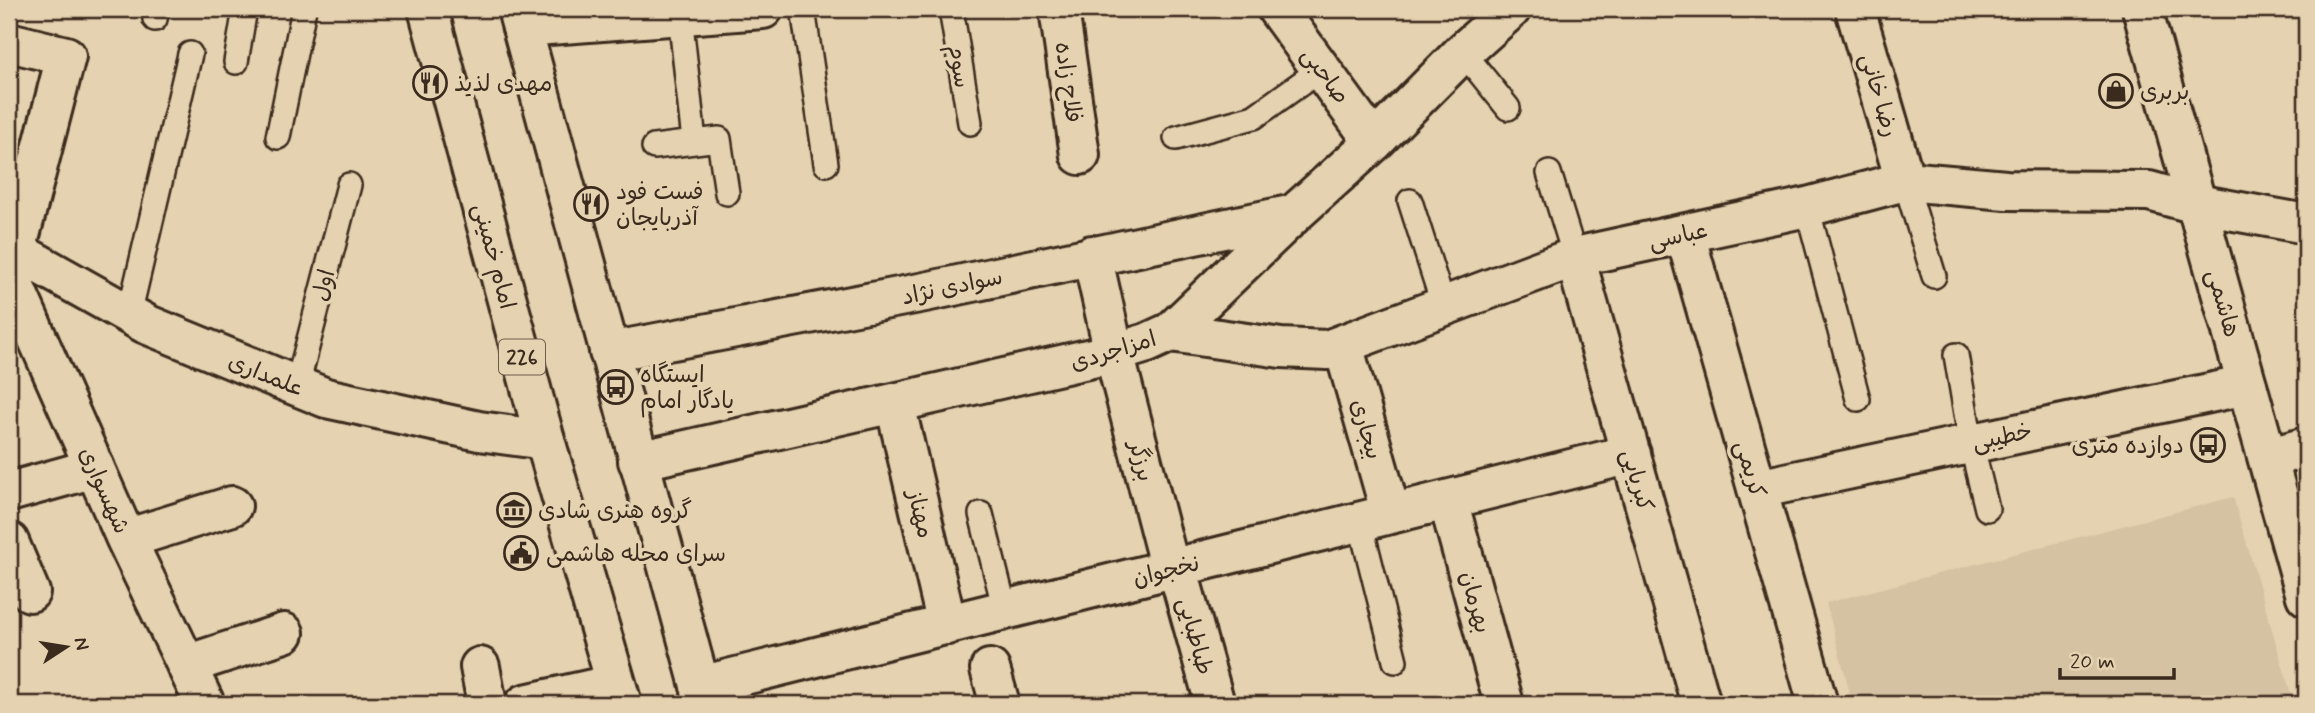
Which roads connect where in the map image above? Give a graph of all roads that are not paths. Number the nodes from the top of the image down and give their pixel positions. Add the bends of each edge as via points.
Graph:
1 (245, 9) edge
2 (304, 9) edge
3 (428, 9) edge
4 (763, 9) edge
5 (803, 9) edge
6 (951, 9) edge
7 (1059, 9) edge
8 (1277, 9) edge
9 (1511, 9) edge
10 (1855, 9) edge
11 (2142, 9) edge
12 (680, 15) junction
13 (519, 18) edge
14 (9, 42) edge
15 (1463, 52) junction
16 (190, 54) dead end
17 (236, 62) dead end
18 (1321, 69) junction
19 (1508, 108) dead end
20 (970, 123) dead end
21 (278, 137) dead end
22 (1176, 138) dead end
23 (694, 141) junction
24 (1374, 142) junction
25 (654, 147) dead end
26 (1080, 155) dead end
27 (826, 164) dead end
28 (1549, 173) dead end
29 (1905, 181) junction
30 (349, 185) dead end
31 (727, 193) dead end
32 (1410, 201) dead end
33 (2196, 204) junction
34 (1807, 207) junction
35 (1294, 214) junction
36 (2306, 224) edge
37 (1685, 234) junction
38 (1092, 256) junction
39 (1575, 257) junction
40 (11, 258) edge
41 (1934, 276) dead end
42 (1444, 307) junction
43 (129, 315) junction
44 (1171, 332) junction
45 (1343, 345) junction
46 (609, 352) junction
47 (1114, 353) junction
48 (1956, 355) dead end
49 (2247, 385) junction
50 (297, 386) junction
51 (1858, 399) dead end
52 (895, 404) junction
53 (545, 440) junction
54 (1970, 443) junction
55 (2306, 447) edge
56 (1631, 454) junction
57 (2268, 458) junction
58 (638, 461) junction
59 (95, 468) junction
60 (1757, 489) junction
61 (9, 492) edge
62 (1448, 500) junction
63 (232, 506) dead end
64 (1987, 509) dead end
65 (981, 514) dead end
66 (1375, 518) junction
67 (126, 539) junction
68 (9, 542) edge
69 (1173, 568) junction
70 (30, 592) dead end
71 (2306, 596) edge
72 (1004, 610) junction
73 (947, 625) junction
74 (284, 633) dead end
75 (1395, 661) dead end
76 (187, 665) junction
77 (480, 667) dead end
78 (618, 694) edge
79 (703, 695) edge
80 (205, 704) edge
81 (488, 704) edge
82 (525, 704) edge
83 (1215, 704) edge
84 (1504, 704) edge
85 (1702, 704) edge
86 (1818, 704) edge

1 - 17 lane
2 - 21 lane
3 - 53 street, امام خمینی / 226
4 - 12 street
5 - 27 lane
6 - 20 lane, سوم
7 - 26 street, فلاح زاده
8 - 18 street, صاحبی
9 - 15 street, امزاجردی
10 - 29 street, رضا خانی
11 - 33 street, هاشمی
12 - 13 street
12 - 23 lane
13 - 46 street
14 - 40 street via 66,57
15 - 19 lane
15 - 24 street, امزاجردی
16 - 43 lane
18 - 22 lane via 1254,117
18 - 24 street, صاحبی
23 - 25 lane
23 - 31 lane via 719,139
24 - 35 street, امزاجردی
28 - 39 lane
29 - 33 street, عباسی via 2006,191 2148,191
29 - 34 street, عباسی
29 - 41 lane
30 - 50 lane, اول
32 - 42 lane
33 - 36 street, عباسی
33 - 49 street, هاشمی
34 - 37 street, عباسی
34 - 51 lane
35 - 38 street, سوادی نژاد
35 - 44 street, امزاجردی
37 - 39 street, عباسی
37 - 60 street, کریمی
38 - 46 street, سوادی نژاد
38 - 47 street
39 - 42 street, عباسی
39 - 56 street, کبریایی
40 - 43 street, علمداری
40 - 59 street, شهسواری
42 - 45 street, عباسی
43 - 50 street, علمداری
44 - 45 street, عباسی via 1281,348 1327,350
44 - 47 street, امزاجردی
45 - 66 street, بیجاری
46 - 58 street
47 - 52 street, امزاجردی
47 - 69 street, برزگر
48 - 54 lane
49 - 54 street, خطیبی
49 - 57 street, هاشمی
50 - 53 street, علمداری via 326,398
52 - 58 street, امزاجردی
52 - 73 street, مهناز
53 - 78 street, امام خمینی / 226
54 - 60 street, خطیبی
54 - 64 lane
55 - 57 street
56 - 62 street, نخجوان
56 - 85 street, کبریایی
57 - 71 street, هاشمی
58 - 79 street
59 - 61 street
59 - 67 street, شهسواری
60 - 86 street, کریمی
62 - 66 street, نخجوان
62 - 84 street, بهرمان
63 - 67 street
65 - 72 lane
66 - 69 street, نخجوان
66 - 75 lane
67 - 76 street, شهسواری
68 - 70 street
69 - 72 street, نخجوان
69 - 83 street, طباطبایی
72 - 73 street, نخجوان
73 - 79 street, نخجوان
74 - 76 street
76 - 80 street, شهسواری
77 - 81 street
78 - 82 street

